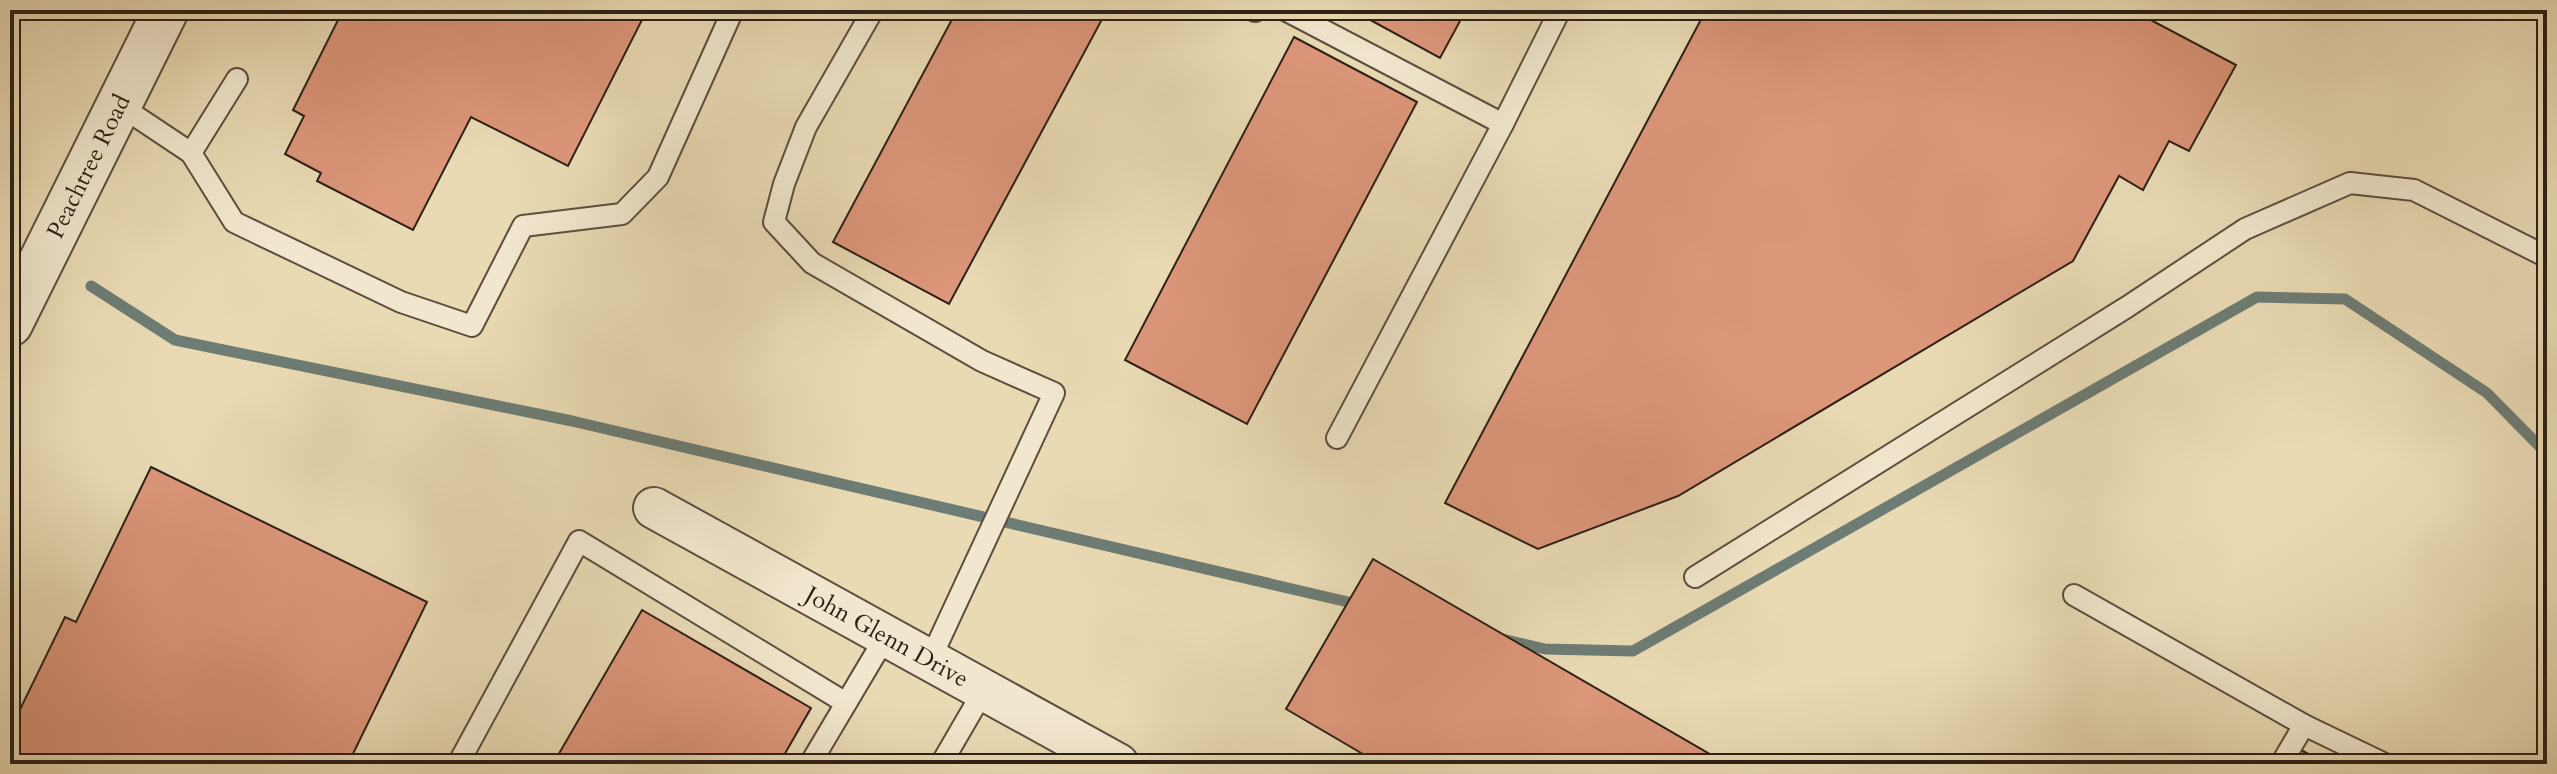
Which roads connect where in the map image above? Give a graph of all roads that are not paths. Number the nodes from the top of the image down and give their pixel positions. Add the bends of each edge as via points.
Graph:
1 (166, 10) edge
2 (733, 10) edge
3 (873, 10) edge
4 (1285, 10) edge
5 (1560, 10) edge
6 (237, 79) dead end
7 (119, 105) junction
8 (1503, 124) junction
9 (191, 153) junction
10 (2547, 257) edge
11 (10, 324) edge
12 (1337, 438) dead end
13 (654, 508) dead end
14 (1695, 577) dead end
15 (2074, 595) dead end
16 (886, 636) junction
17 (930, 660) junction
18 (984, 690) junction
19 (846, 703) junction
20 (2304, 725) junction
21 (458, 764) edge
22 (810, 764) edge
23 (941, 764) edge
24 (950, 764) edge
25 (1118, 764) edge
26 (2281, 764) edge
27 (2385, 764) edge

1 - 7 street, Peachtree Road
2 - 9 lane via 658,177 622,214 523,226 472,326 401,302 234,222
3 - 17 lane via 806,127 774,222 812,263 982,361 1054,393
4 - 8 lane
5 - 8 lane
6 - 9 lane
7 - 9 lane
7 - 11 street, Peachtree Road
8 - 12 lane
10 - 14 lane via 2414,190 2350,183 2245,229
13 - 16 street, John Glenn Drive
15 - 20 lane
16 - 17 street, John Glenn Drive
16 - 19 lane
17 - 18 street, John Glenn Drive
18 - 23 lane
18 - 25 street, John Glenn Drive
19 - 21 lane via 579,541
19 - 22 lane
20 - 26 lane
20 - 27 lane
23 - 24 lane

